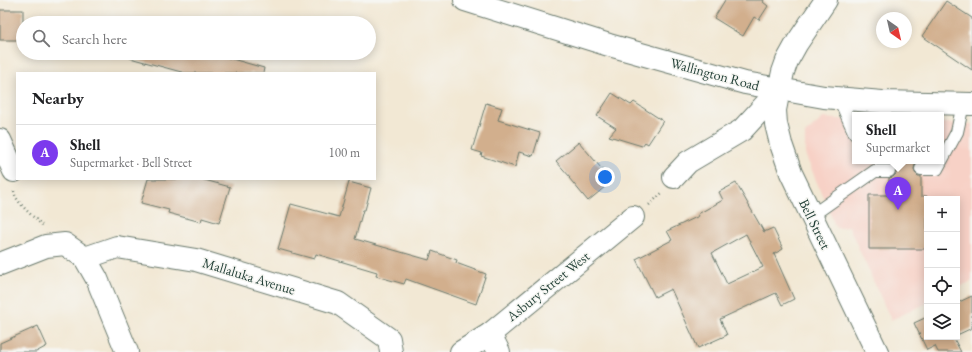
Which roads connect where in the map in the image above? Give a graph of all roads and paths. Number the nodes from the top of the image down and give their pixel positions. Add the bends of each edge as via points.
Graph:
1 (465, 0) edge
2 (826, 0) edge
3 (779, 90) junction
4 (839, 98) junction
5 (968, 104) edge
6 (852, 127) edge
7 (0, 140) edge
8 (944, 156) edge
9 (940, 164) edge
10 (872, 166) edge
11 (921, 169) dead end
12 (889, 171) dead end
13 (14, 172) joint
14 (674, 177) joint
15 (811, 216) junction
16 (633, 217) joint
17 (65, 244) junction
18 (85, 258) junction
19 (0, 264) edge
20 (494, 343) edge
21 (127, 352) edge
22 (391, 352) edge
23 (461, 352) edge
24 (877, 352) edge

1 - 3 street, Wallington Road via 690,68
2 - 3 street, Bell Street via 787,61
3 - 4 street, Wallington Road
3 - 14 street via 742,130 688,162
3 - 15 street, Bell Street via 775,110 781,144
4 - 5 street, Wallington Road
4 - 6 lane
5 - 8 lane
7 - 13 street
9 - 11 lane via 937,169
10 - 12 lane
10 - 15 lane
13 - 17 path via 14,196
14 - 16 path via 662,194
15 - 24 street, Bell Street
16 - 20 street, Asbury Street West
17 - 18 street
17 - 19 street via 46,246
18 - 21 street via 97,279
18 - 22 street, Mallaluka Avenue via 116,247 196,260 331,300 389,339
20 - 23 street, Asbury Street West

